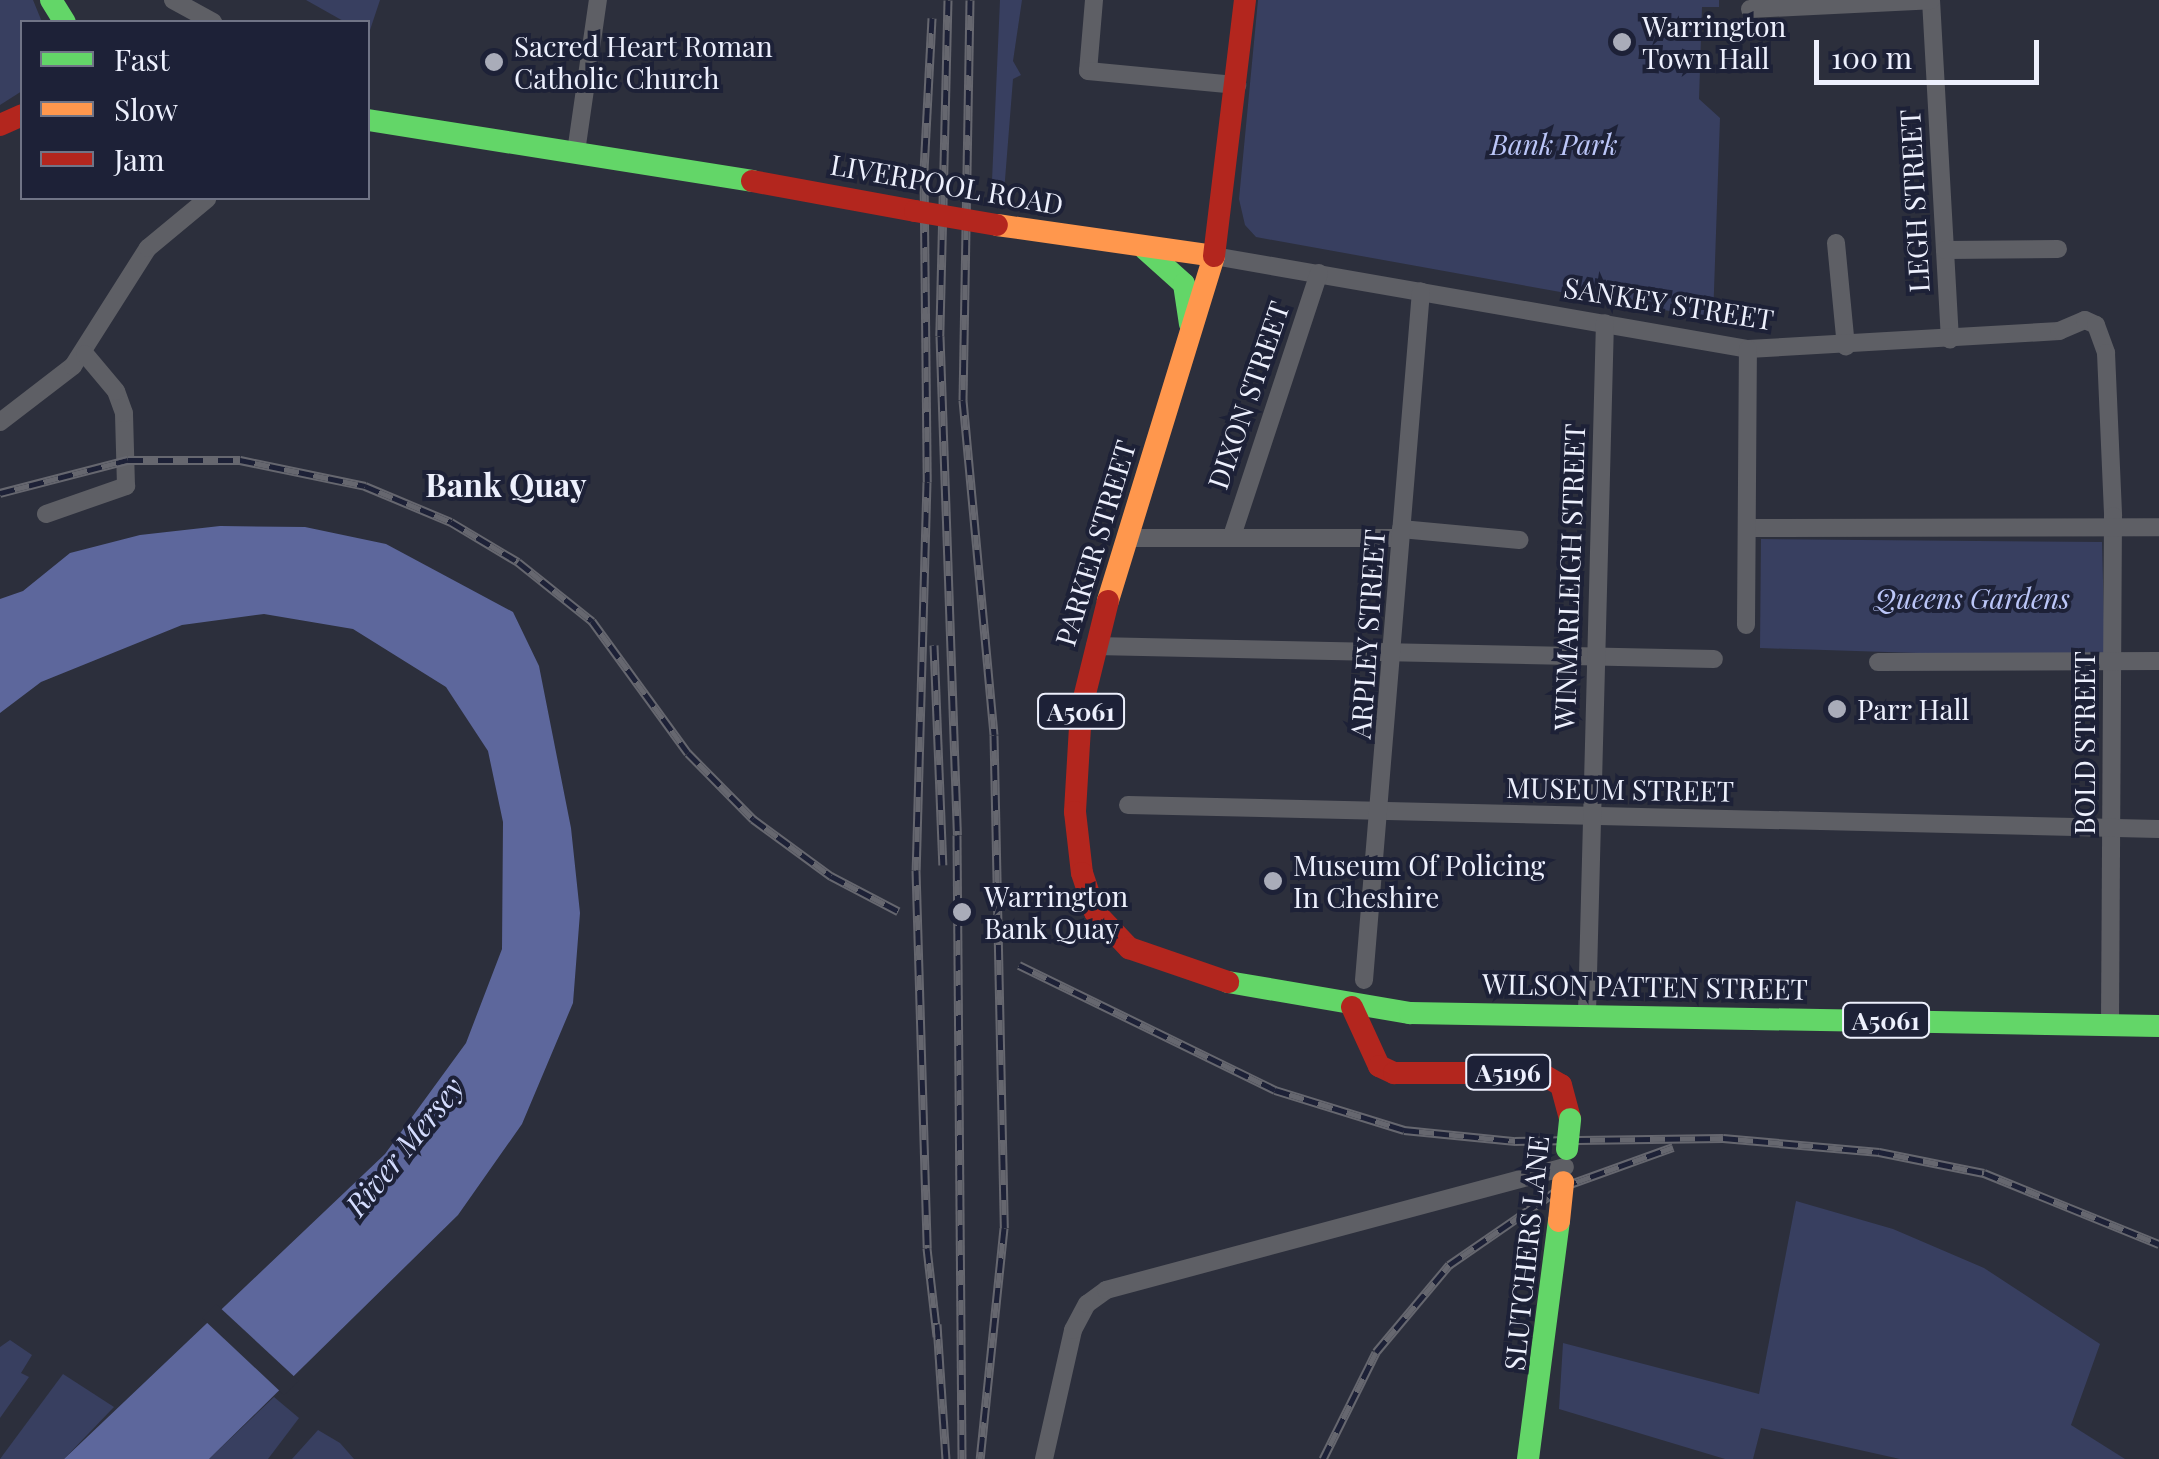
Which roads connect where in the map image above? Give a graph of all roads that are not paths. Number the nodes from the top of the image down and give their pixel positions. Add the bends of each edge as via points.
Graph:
1 (598, 0) edge
2 (1094, 0) edge
3 (1245, 0) edge
4 (1931, 0) edge
5 (176, 4) edge
6 (1760, 6) edge
7 (210, 20) edge
8 (1237, 85) junction
9 (375, 122) edge
10 (518, 148) junction
11 (576, 152) junction
12 (670, 166) junction
13 (206, 200) edge
14 (1126, 243) junction
15 (1836, 243) dead end
16 (2058, 249) dead end
17 (1945, 250) junction
18 (1214, 256) junction
19 (1319, 273) junction
20 (1422, 291) junction
21 (1605, 323) junction
22 (1190, 332) junction
23 (1950, 338) junction
24 (2104, 343) joint
25 (1846, 347) junction
26 (1748, 348) junction
27 (84, 354) junction
28 (0, 422) edge
29 (46, 514) dead end
30 (2114, 527) junction
31 (2159, 527) edge
32 (1747, 528) junction
33 (1401, 534) junction
34 (1232, 536) junction
35 (1126, 538) junction
36 (1519, 540) dead end
37 (1746, 625) dead end
38 (1095, 646) junction
39 (1396, 651) junction
40 (1593, 655) junction
41 (1714, 659) dead end
42 (2159, 661) edge
43 (1878, 662) dead end
44 (2112, 665) junction
45 (1128, 805) dead end
46 (1378, 814) junction
47 (1591, 816) junction
48 (2112, 824) junction
49 (2159, 829) edge
50 (1137, 952) joint
51 (1364, 980) dead end
52 (1352, 1007) junction
53 (1382, 1010) junction
54 (1587, 1013) junction
55 (2110, 1024) junction
56 (2159, 1026) edge
57 (1414, 1071) junction
58 (1565, 1166) junction
59 (1044, 1459) edge
60 (1528, 1459) edge

1 - 11 street
2 - 8 street via 1088,71
3 - 8 main road, PARKER STREET
4 - 6 street
4 - 17 street, LEGH STREET
5 - 7 street
8 - 18 main road, PARKER STREET
9 - 10 main road, LIVERPOOL ROAD
10 - 11 main road, LIVERPOOL ROAD
10 - 12 main road, LIVERPOOL ROAD via 590,168
11 - 12 main road, LIVERPOOL ROAD
12 - 14 main road, LIVERPOOL ROAD, bridge
13 - 27 street via 148,248
14 - 18 main road, LIVERPOOL ROAD
14 - 22 main road via 1172,267 1186,290
15 - 25 street
16 - 17 street
17 - 23 street, LEGH STREET
18 - 19 street, SANKEY STREET
18 - 22 main road, PARKER STREET / A5061
19 - 20 street, SANKEY STREET
19 - 34 street, DIXON STREET
20 - 21 street, SANKEY STREET
20 - 33 street, ARPLEY STREET
21 - 26 street, SANKEY STREET
21 - 40 street, WINMARLEIGH STREET
22 - 35 main road, PARKER STREET / A5061
23 - 24 street, SANKEY STREET via 2059,331 2086,320
23 - 25 street, SANKEY STREET
24 - 30 street, BOLD STREET
25 - 26 street, SANKEY STREET
26 - 32 street
27 - 28 street
27 - 29 street via 116,391 124,413 126,486
30 - 31 street
30 - 32 street
30 - 44 street, BOLD STREET
32 - 37 street
33 - 34 street
33 - 36 street
33 - 39 street, ARPLEY STREET
34 - 35 street
35 - 38 main road, PARKER STREET / A5061
38 - 39 street via 1374,656
38 - 50 main road, PARKER STREET / A5061 via 1078,738 1078,852 1095,912
39 - 40 street
39 - 46 street, ARPLEY STREET
40 - 41 street
40 - 47 street, WINMARLEIGH STREET
42 - 44 street
43 - 44 street
44 - 48 street, BOLD STREET
45 - 46 street, MUSEUM STREET
46 - 47 street, MUSEUM STREET
46 - 51 street, ARPLEY STREET
47 - 48 street, MUSEUM STREET
47 - 54 street, WINMARLEIGH STREET
48 - 49 street, MUSEUM STREET
48 - 55 street, BOLD STREET
50 - 52 main road, WILSON PATTEN STREET / A5061 via 1258,990
52 - 53 main road, WILSON PATTEN STREET / A5061
52 - 57 main road, SLUTCHERS LANE / A5196 via 1379,1066
53 - 54 main road, WILSON PATTEN STREET / A5061
53 - 57 main road via 1386,1041
54 - 55 main road, WILSON PATTEN STREET / A5061
55 - 56 main road, WILSON PATTEN STREET / A5061
57 - 58 main road, SLUTCHERS LANE / A5196, bridge via 1549,1076 1565,1092 1570,1120
58 - 59 street via 1106,1290 1087,1304 1073,1330
58 - 60 main road, SLUTCHERS LANE / A5196, bridge

